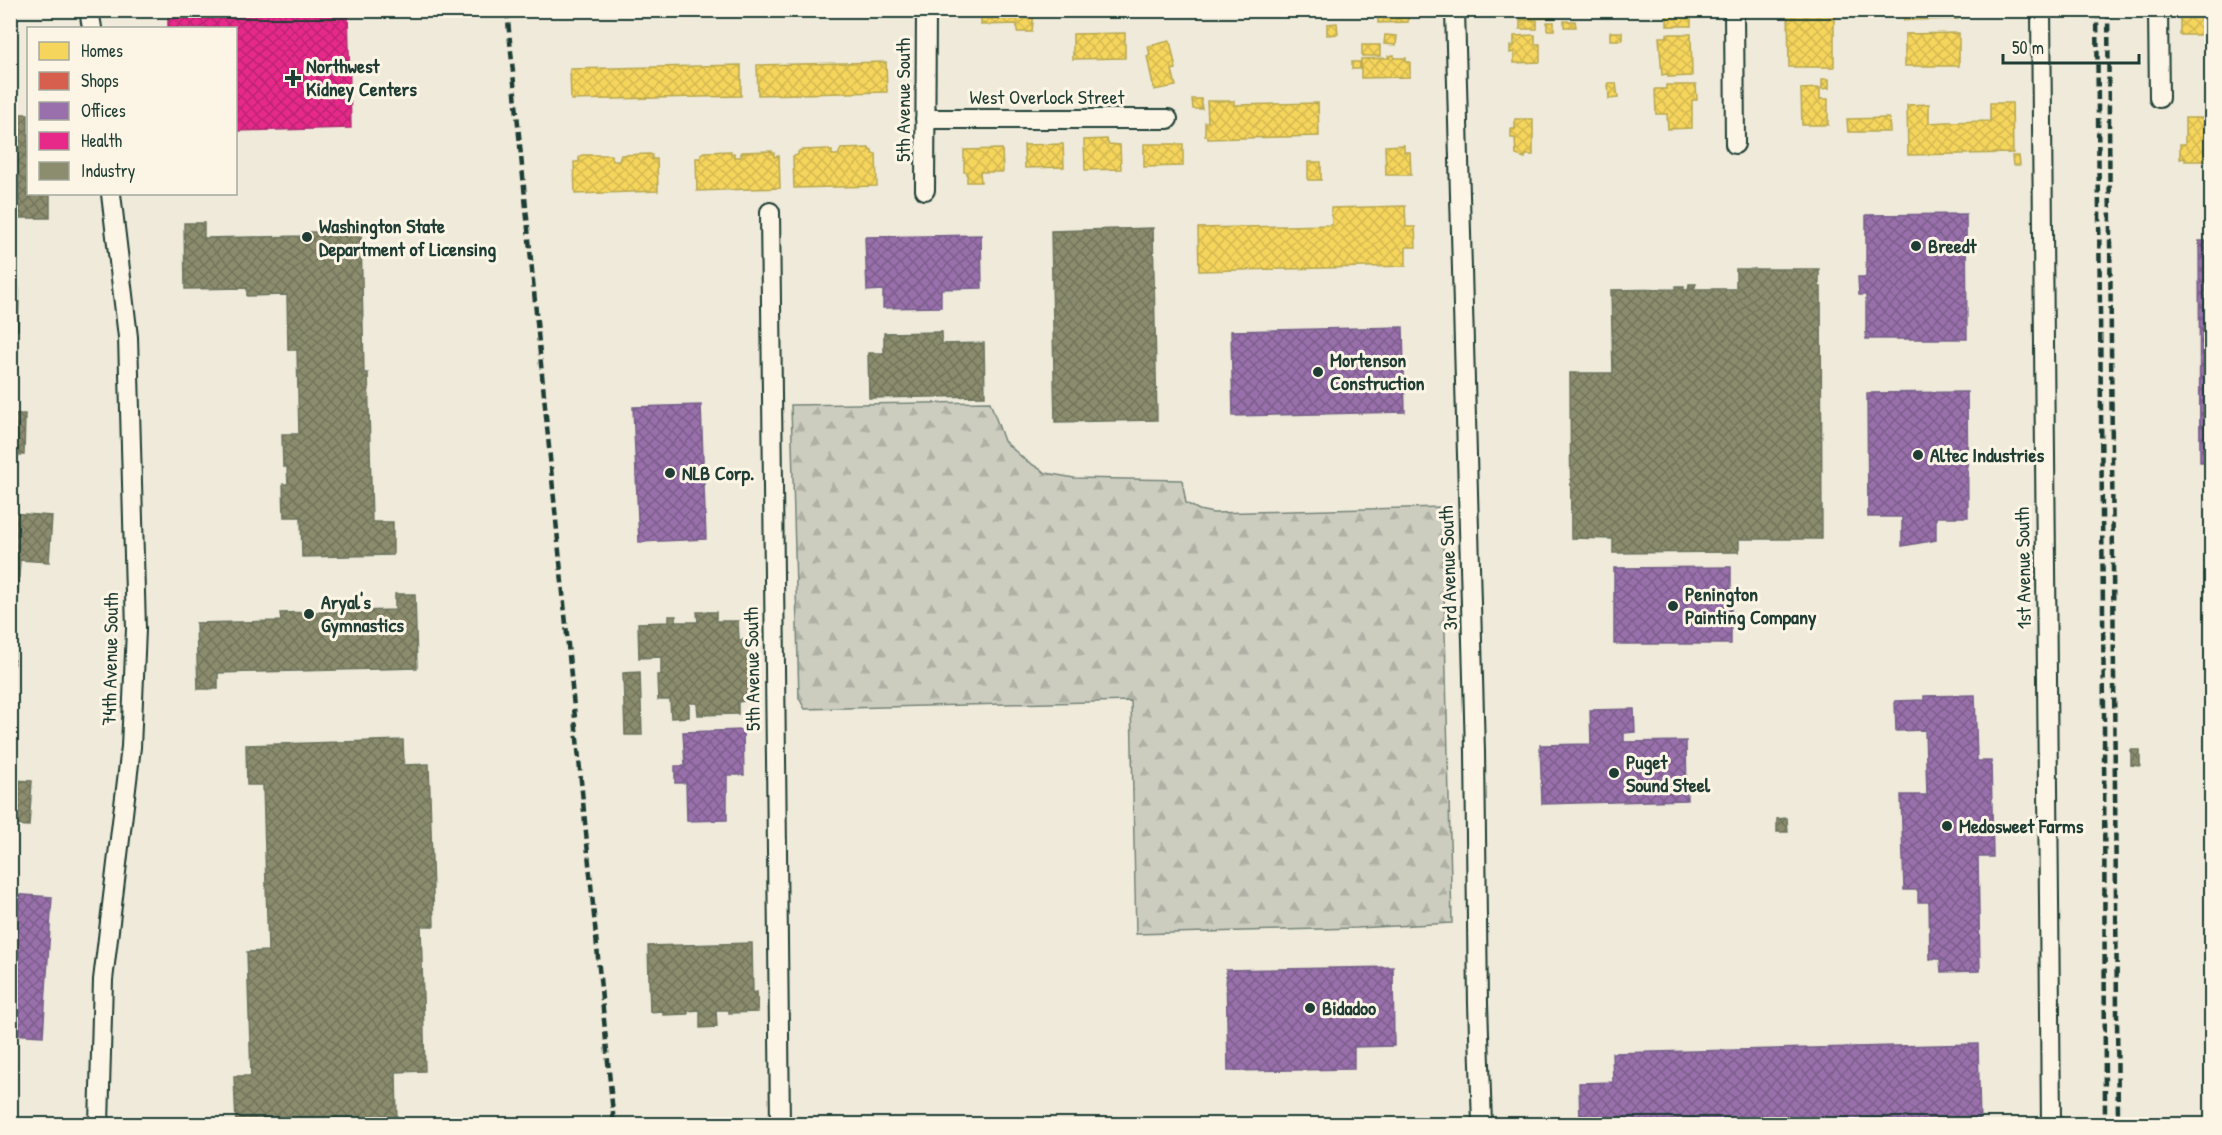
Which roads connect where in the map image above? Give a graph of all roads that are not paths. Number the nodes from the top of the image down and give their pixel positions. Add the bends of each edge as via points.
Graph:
1 (89, 10) edge
2 (926, 10) edge
3 (1455, 10) edge
4 (1734, 10) edge
5 (2041, 10) edge
6 (2158, 10) edge
7 (92, 27) edge
8 (2159, 98) dead end
9 (925, 119) junction
10 (1168, 119) dead end
11 (1735, 144) dead end
12 (925, 190) dead end
13 (111, 195) edge
14 (770, 212) dead end
15 (99, 1125) edge
16 (780, 1125) edge
17 (1482, 1125) edge
18 (2051, 1125) edge

1 - 7 street
2 - 9 street, 5th Avenue South
3 - 17 street, 3rd Avenue South
4 - 11 street
5 - 18 street, 1st Avenue South
6 - 8 street
9 - 10 street, West Overlock Street
9 - 12 street, 5th Avenue South
13 - 15 street, 74th Avenue South via 128,337 136,629 131,747 103,980
14 - 16 street, 5th Avenue South

